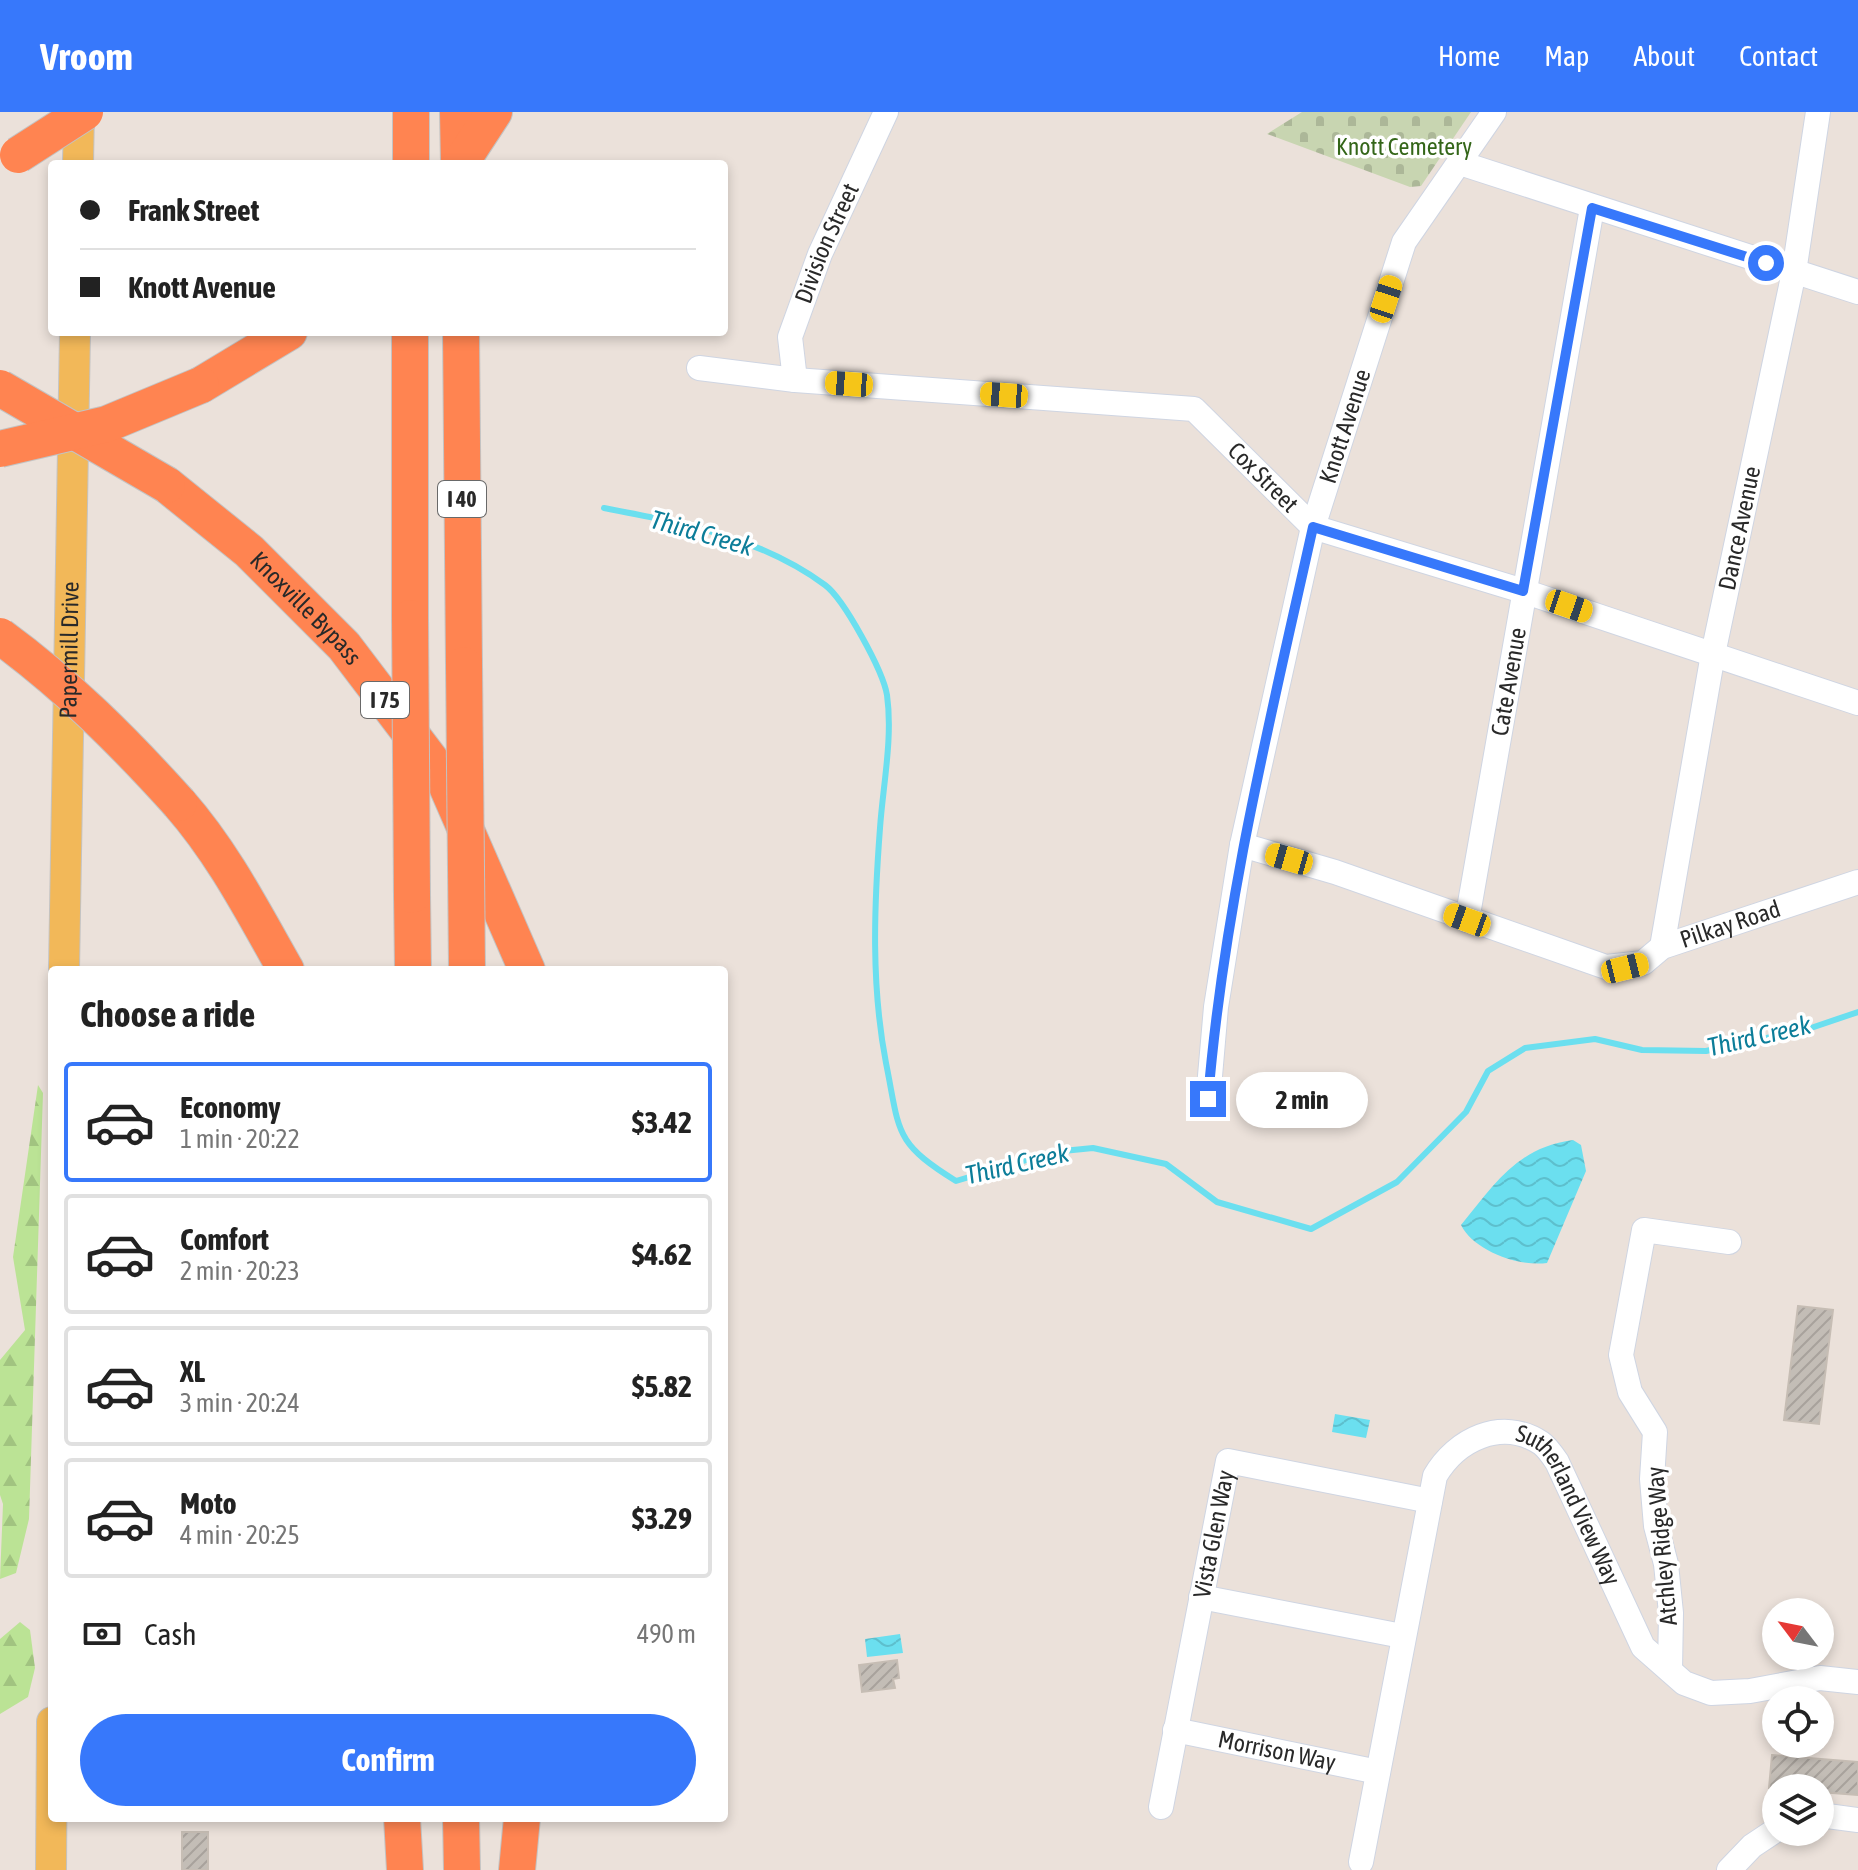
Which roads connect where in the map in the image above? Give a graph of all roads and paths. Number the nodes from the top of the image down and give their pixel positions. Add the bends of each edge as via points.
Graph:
1 (79, 112) edge
2 (85, 112) edge
3 (411, 112) edge
4 (458, 112) edge
5 (494, 112) edge
6 (886, 112) edge
7 (1494, 112) edge
8 (1818, 112) edge
9 (9, 160) edge
10 (78, 160) edge
11 (411, 160) edge
12 (459, 160) edge
13 (462, 160) edge
14 (1460, 163) junction
15 (1592, 208) junction
16 (1794, 272) junction
17 (1858, 292) edge
18 (75, 336) edge
19 (282, 336) edge
20 (410, 336) edge
21 (461, 336) edge
22 (699, 368) dead end
23 (795, 380) junction
24 (0, 388) edge
25 (0, 449) edge
26 (1313, 527) junction
27 (1523, 591) junction
28 (0, 636) edge
29 (1713, 654) junction
30 (1858, 703) edge
31 (1242, 845) junction
32 (1858, 882) edge
33 (1467, 920) junction
34 (1662, 947) junction
35 (64, 966) edge
36 (284, 966) edge
37 (413, 966) edge
38 (467, 966) edge
39 (526, 966) edge
40 (1208, 1099) dead end
41 (1729, 1242) dead end
42 (1430, 1501) junction
43 (1201, 1597) junction
44 (1402, 1636) junction
45 (1670, 1670) junction
46 (1858, 1682) edge
47 (1175, 1730) junction
48 (1378, 1772) junction
49 (1161, 1807) dead end
50 (1834, 1817) edge
51 (1858, 1820) edge
52 (51, 1822) edge
53 (402, 1822) edge
54 (410, 1822) edge
55 (461, 1822) edge
56 (522, 1822) edge
57 (1762, 1839) edge
58 (1361, 1862) dead end
59 (51, 1870) edge
60 (407, 1870) edge
61 (462, 1870) edge
62 (517, 1870) edge
63 (1729, 1870) edge

1 - 10 main road
2 - 9 highway, bridge
3 - 11 highway
4 - 12 highway
5 - 13 highway
6 - 23 street, Division Street via 820,254 790,337
7 - 14 street, Knott Avenue
8 - 16 street, Dance Avenue
14 - 15 street
14 - 26 street, Knott Avenue via 1404,242
15 - 16 street
15 - 27 street, Cate Avenue
16 - 17 street
16 - 29 street, Dance Avenue
18 - 35 main road, Papermill Drive
19 - 25 highway, bridge via 201,385 107,424
20 - 37 highway, I 40, bridge
21 - 38 highway, I 40, bridge
22 - 23 street, Cox Street
23 - 26 street, Cox Street via 1194,409
24 - 39 highway, Knoxville Bypass / I 75, bridge via 167,485 249,551 344,646 442,775
26 - 27 street, Cox Street
26 - 31 street, Knott Avenue
27 - 29 street, Cox Street
27 - 33 street, Cate Avenue
28 - 36 highway, bridge via 115,731 200,827
29 - 30 street, Cox Street
29 - 34 street, Dance Avenue
31 - 33 street, Pilkay Road
31 - 40 street, Knott Avenue via 1216,1007
32 - 34 street, Pilkay Road
33 - 34 street, Pilkay Road via 1606,967 1643,963
41 - 45 street, Atchley Ridge Way via 1644,1230 1621,1355 1630,1392 1655,1432 1652,1479 1671,1613
42 - 43 street, Vista Glen Way via 1228,1461
42 - 44 street, Sutherland View Way
42 - 45 street, Sutherland View Way via 1435,1476 1462,1443 1485,1433 1514,1434 1541,1443 1557,1462 1643,1647
43 - 44 street
43 - 47 street, Vista Glen Way
44 - 48 street, Sutherland View Way
45 - 46 street, Sutherland View Way via 1684,1683 1711,1693 1820,1678
47 - 48 street, Morrison Way
47 - 49 street, Vista Glen Way
48 - 58 street, Sutherland View Way
50 - 51 street
52 - 59 main road
53 - 60 highway
54 - 60 highway
55 - 61 highway
56 - 62 highway
57 - 63 street

